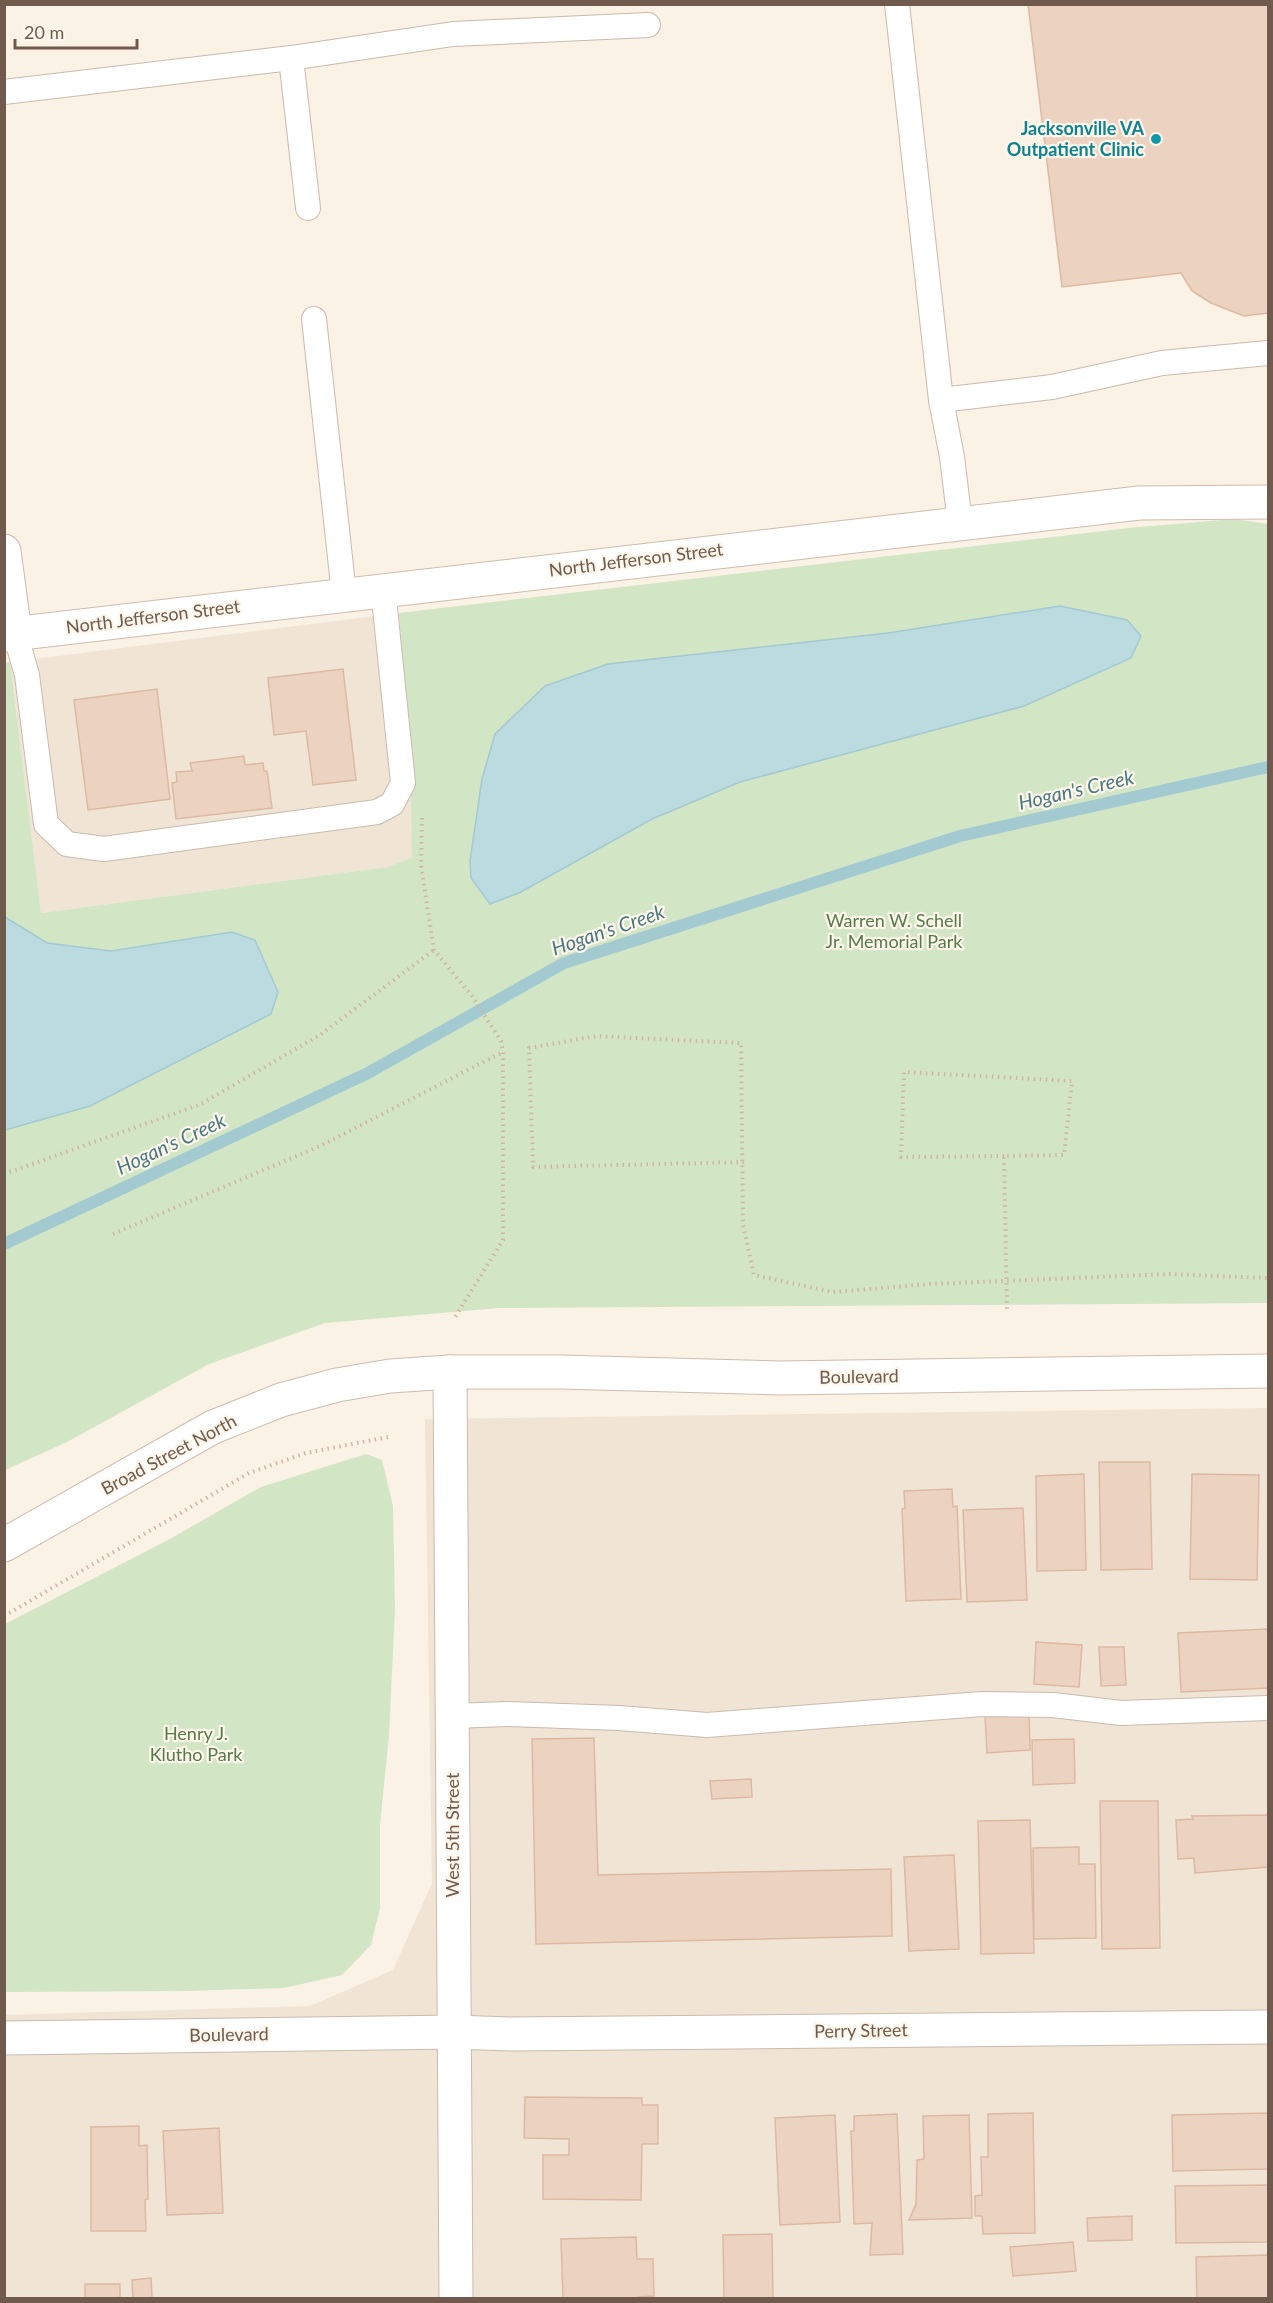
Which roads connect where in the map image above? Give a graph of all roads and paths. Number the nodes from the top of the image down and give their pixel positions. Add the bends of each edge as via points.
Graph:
1 (897, 4) edge
2 (648, 25) dead end
3 (291, 57) junction
4 (4, 92) edge
5 (308, 208) dead end
6 (314, 319) dead end
7 (1269, 353) edge
8 (941, 400) junction
9 (1269, 502) edge
10 (960, 523) junction
11 (4, 551) edge
12 (383, 589) junction
13 (344, 594) junction
14 (10, 634) edge
15 (423, 806) dead end
16 (434, 950) junction
17 (503, 1053) junction
18 (1004, 1156) junction
19 (744, 1162) junction
20 (4, 1174) edge
21 (113, 1234) dead end
22 (1269, 1278) edge
23 (1006, 1281) junction
24 (1007, 1313) dead end
25 (455, 1317) dead end
26 (1269, 1371) edge
27 (450, 1372) junction
28 (388, 1437) dead end
29 (4, 1545) edge
30 (4, 1616) edge
31 (1269, 1708) edge
32 (452, 1716) junction
33 (1269, 2027) edge
34 (454, 2032) junction
35 (4, 2038) edge
36 (456, 2298) edge

1 - 8 lane
2 - 3 lane via 453,34
3 - 4 lane
3 - 5 lane
6 - 13 lane
7 - 8 lane via 1162,363 1052,387
8 - 10 lane
9 - 10 street, North Jefferson Street via 1139,503
10 - 12 street, North Jefferson Street
11 - 14 street
12 - 13 street, North Jefferson Street
12 - 14 lane via 403,783 392,804 377,812 104,849 68,844 46,824 27,675
13 - 14 street, North Jefferson Street
15 - 16 path via 422,866
16 - 17 path via 472,996 501,1041
16 - 20 path via 320,1035 199,1105
17 - 21 path via 320,1146
17 - 25 path via 503,1240
18 - 18 path via 1064,1155 1072,1081 904,1072 901,1157
18 - 23 path
19 - 19 path via 533,1167 529,1048 596,1036 741,1043
19 - 23 path via 743,1225 754,1275 833,1292
22 - 23 path via 1172,1274
23 - 24 path
26 - 27 street, Boulevard via 780,1378
27 - 29 street, Broad Street North via 390,1376 281,1400 213,1427
27 - 32 street, West 5th Street
28 - 30 path via 306,1453 249,1473
31 - 32 lane via 1121,1713 1053,1705 982,1704 706,1725 508,1714
32 - 34 street, West 5th Street
33 - 34 street, Perry Street
34 - 35 street, Boulevard
34 - 36 street, West 5th Street

